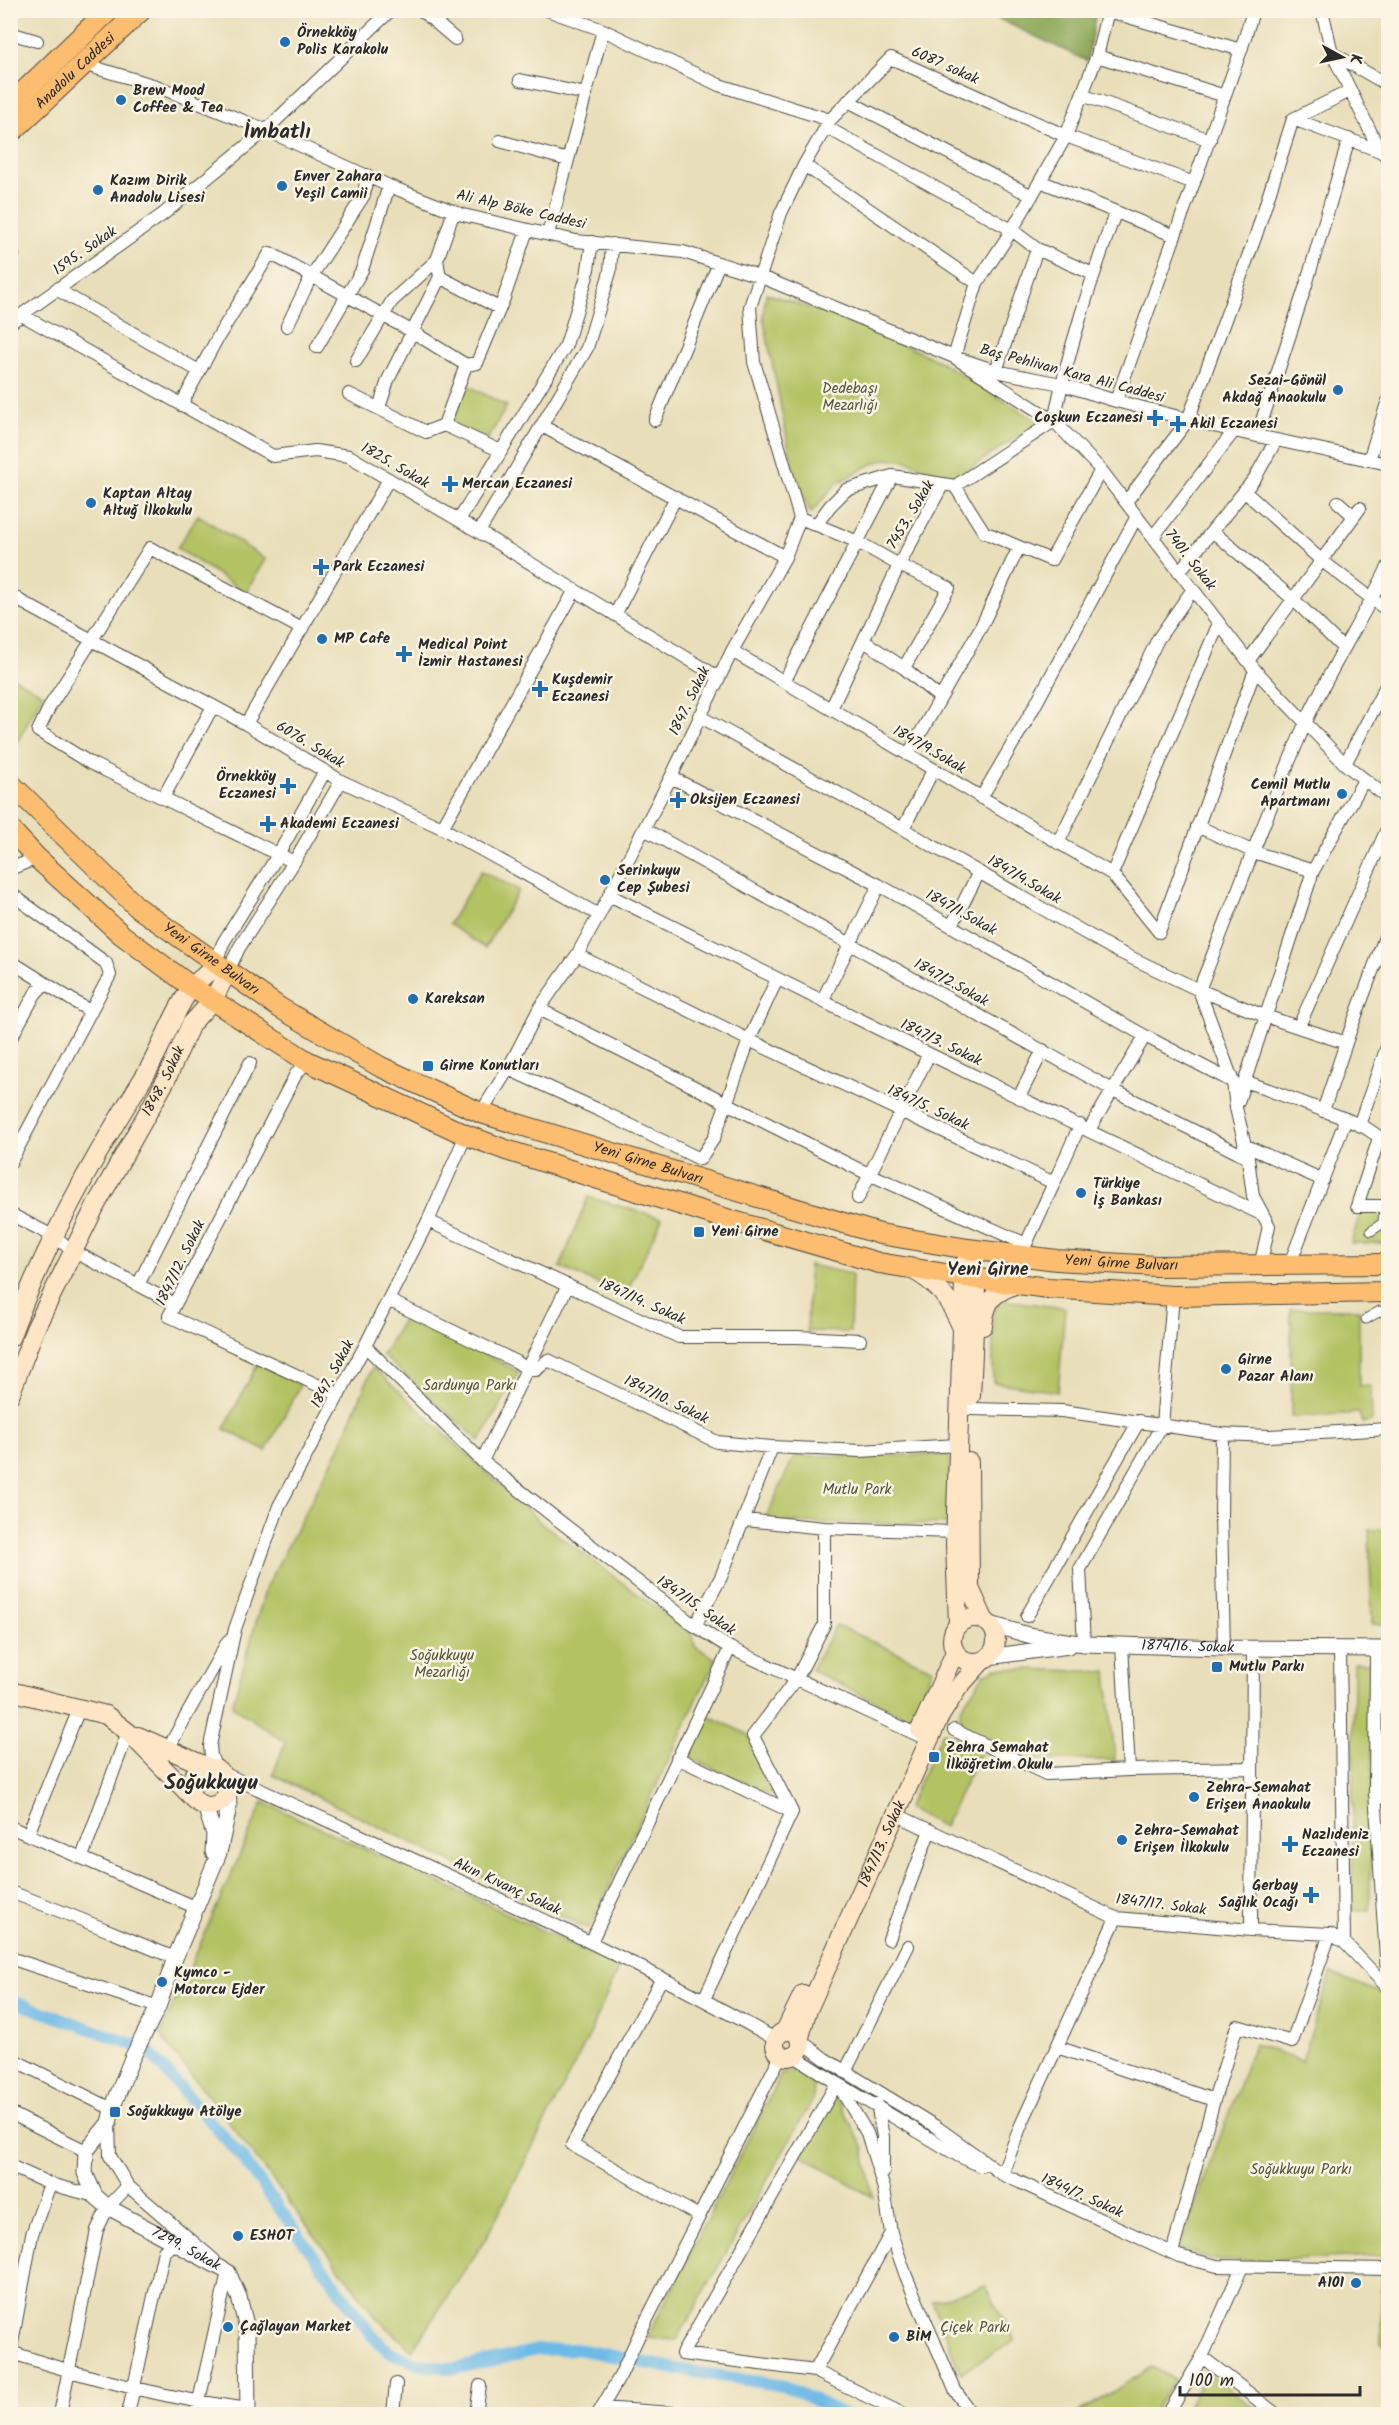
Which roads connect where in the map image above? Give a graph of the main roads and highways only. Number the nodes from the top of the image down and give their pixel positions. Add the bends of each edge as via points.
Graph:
1 (109, 10) edge
2 (141, 10) edge
3 (10, 105) edge
4 (10, 133) edge
5 (10, 783) edge
6 (10, 829) edge
7 (222, 966) junction
8 (192, 987) junction
9 (213, 1000) junction
10 (968, 1249) junction
11 (1389, 1264) edge
12 (906, 1267) junction
13 (970, 1278) junction
14 (1017, 1284) junction
15 (1389, 1292) edge
16 (962, 1328) junction
17 (10, 1338) edge
18 (973, 1365) junction
19 (10, 1395) edge
20 (987, 1622) junction
21 (958, 1623) junction
22 (955, 1652) junction
23 (985, 1659) junction
24 (10, 1691) edge
25 (165, 1757) junction
26 (219, 1775) junction
27 (199, 1803) junction

1 - 3 highway, Anadolu Caddesi
2 - 4 highway, Anadolu Caddesi
5 - 7 main road, Yeni Girne Bulvarı via 137,907
6 - 8 main road, Yeni Girne Bulvarı via 122,935
7 - 8 main road, 1848. Sokak
7 - 9 main road, 1848. Sokak
7 - 10 main road, Yeni Girne Bulvarı via 280,1008 379,1066 481,1113 880,1234
8 - 9 main road, Yeni Girne Bulvarı
8 - 17 main road, 1848. Sokak via 55,1237
9 - 12 main road, Yeni Girne Bulvarı via 307,1061 466,1135 730,1220 879,1263
9 - 19 main road, 1848. Sokak via 191,1024 166,1080 73,1251 35,1329
10 - 11 main road, Yeni Girne Bulvarı via 1155,1266
10 - 13 main road
12 - 13 main road, Yeni Girne Bulvarı
12 - 16 main road via 947,1297
13 - 14 main road, Yeni Girne Bulvarı
13 - 16 main road
13 - 18 main road
14 - 15 main road, Yeni Girne Bulvarı via 1173,1296
14 - 18 main road via 989,1300 981,1352
16 - 21 main road via 955,1532
18 - 20 main road via 969,1588
20 - 21 main road via 970,1617
20 - 23 main road via 996,1643
21 - 22 main road via 951,1637
22 - 23 main road via 967,1661
22 - 23 main road, 1847/13. Sokak via 801,1999 789,2043 807,2012 939,1718 958,1688
24 - 25 main road via 106,1715
25 - 26 main road
25 - 27 main road
26 - 27 main road via 223,1800 218,1804
26 - 27 main road via 198,1771 191,1780 191,1794

